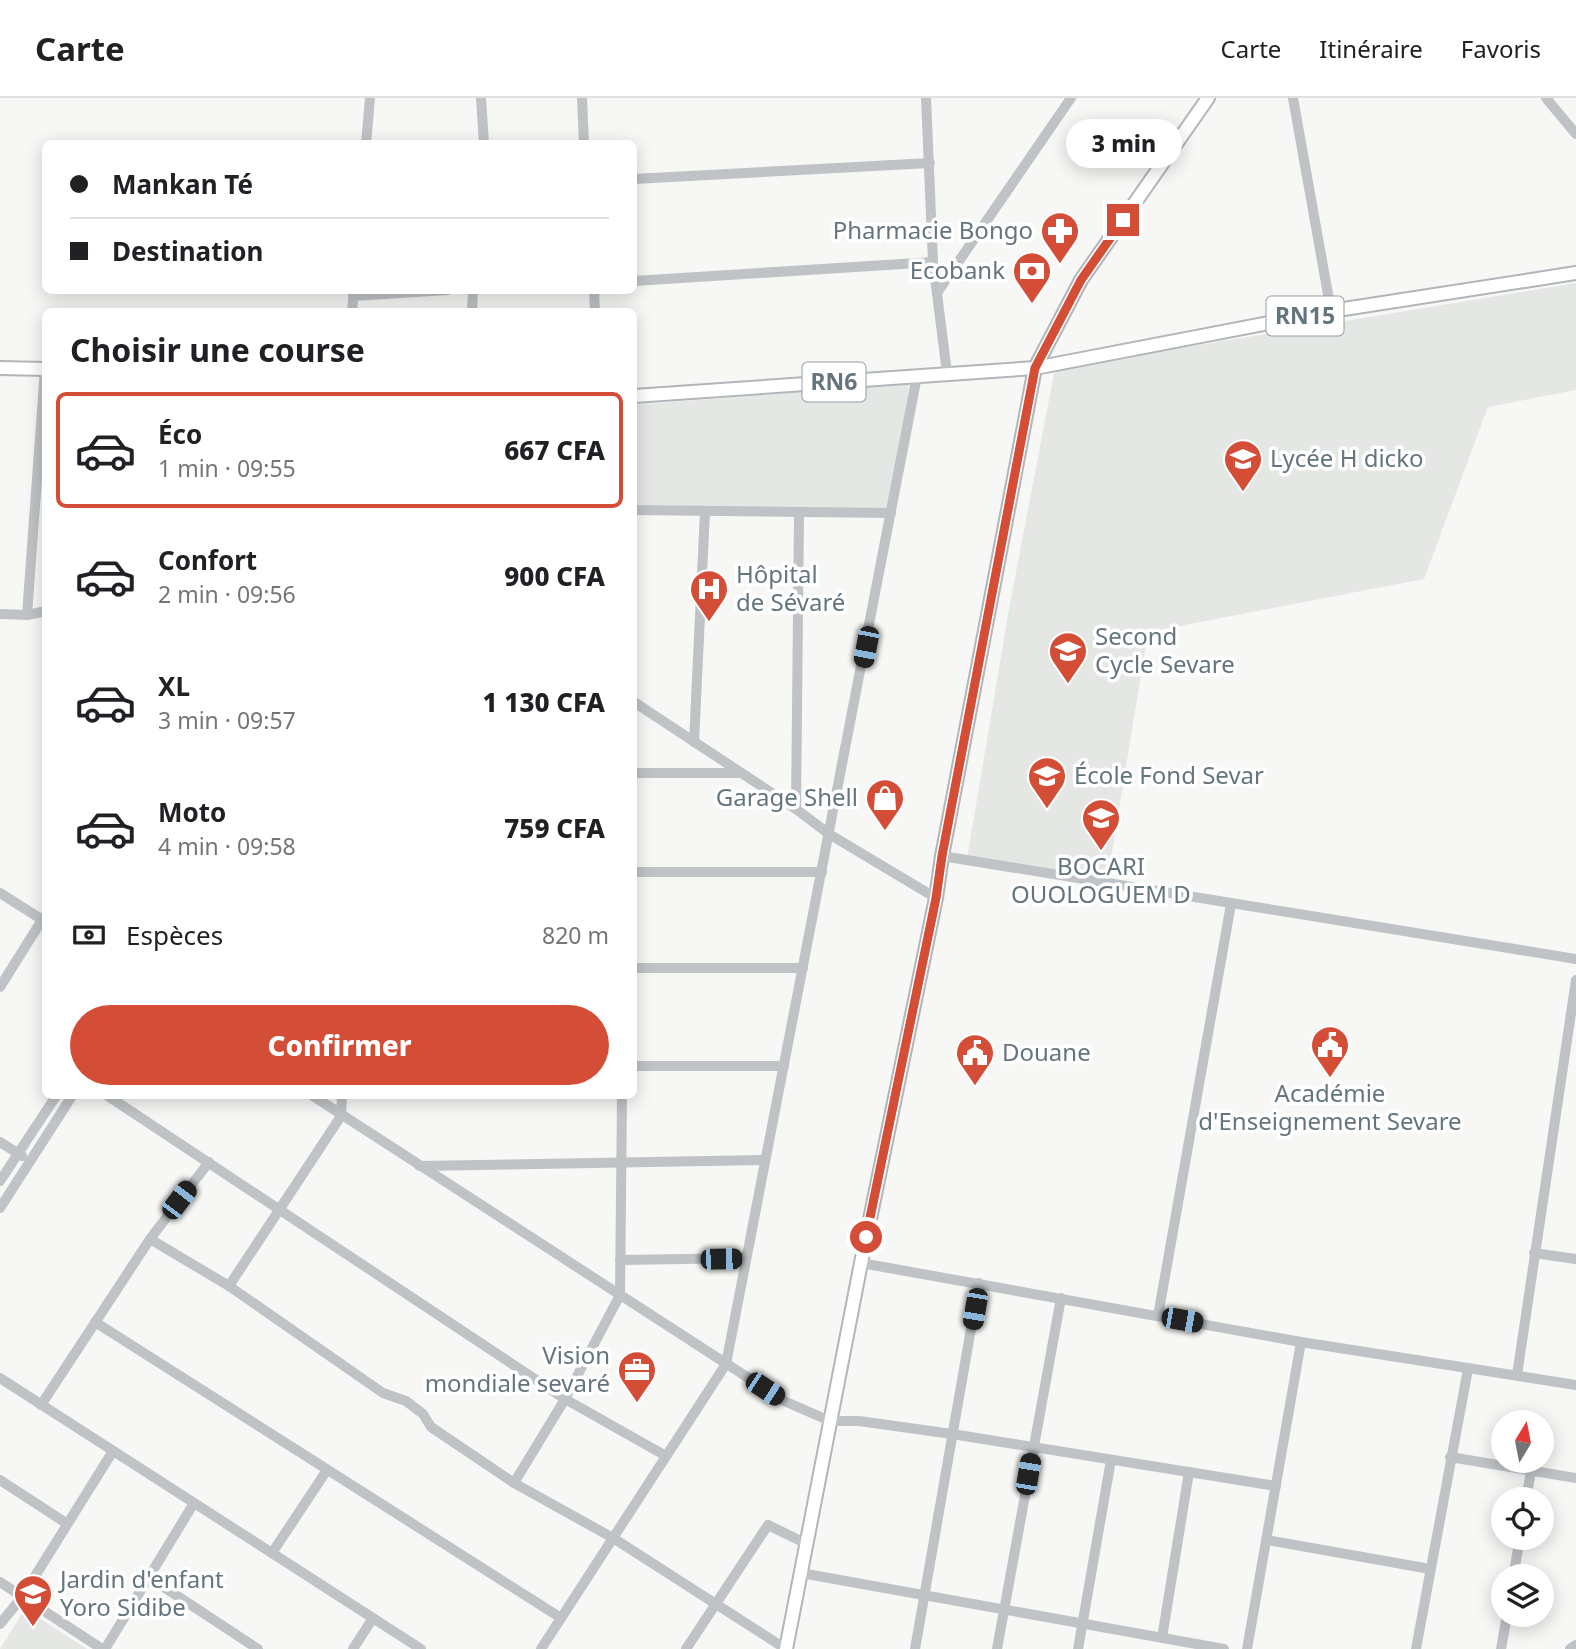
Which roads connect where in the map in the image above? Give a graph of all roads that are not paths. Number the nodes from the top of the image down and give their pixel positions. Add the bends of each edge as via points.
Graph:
1 (370, 98) edge
2 (481, 98) edge
3 (582, 98) edge
4 (926, 98) edge
5 (1071, 98) edge
6 (1208, 98) edge
7 (1293, 98) edge
8 (1546, 98) edge
9 (1576, 134) edge
10 (366, 140) edge
11 (484, 140) edge
12 (584, 140) edge
13 (930, 163) junction
14 (637, 179) edge
15 (933, 262) junction
16 (1576, 272) edge
17 (637, 281) edge
18 (937, 293) junction
19 (1331, 311) junction
20 (0, 368) edge
21 (1035, 368) junction
22 (42, 369) edge
23 (947, 373) junction
24 (918, 376) junction
25 (637, 396) edge
26 (42, 410) edge
27 (637, 510) edge
28 (705, 511) junction
29 (799, 513) junction
30 (891, 513) junction
31 (42, 612) edge
32 (0, 614) edge
33 (27, 615) junction
34 (637, 704) edge
35 (694, 741) junction
36 (637, 773) edge
37 (739, 773) junction
38 (796, 809) junction
39 (829, 834) junction
40 (942, 856) junction
41 (637, 872) edge
42 (822, 872) junction
43 (0, 893) edge
44 (936, 898) junction
45 (1231, 904) junction
46 (42, 920) edge
47 (42, 924) edge
48 (1576, 959) edge
49 (637, 968) edge
50 (803, 968) junction
51 (1576, 980) edge
52 (0, 987) edge
53 (637, 1066) edge
54 (784, 1066) junction
55 (54, 1099) edge
56 (70, 1099) edge
57 (113, 1099) edge
58 (317, 1099) edge
59 (342, 1099) edge
60 (622, 1099) edge
61 (341, 1116) junction
62 (0, 1142) edge
63 (18, 1153) junction
64 (765, 1160) junction
65 (30, 1161) junction
66 (209, 1162) junction
67 (621, 1163) junction
68 (419, 1166) junction
69 (0, 1181) edge
70 (0, 1208) edge
71 (279, 1209) junction
72 (150, 1239) junction
73 (1534, 1253) junction
74 (746, 1258) junction
75 (1576, 1259) edge
76 (620, 1260) junction
77 (861, 1263) junction
78 (979, 1283) junction
79 (229, 1286) junction
80 (620, 1295) junction
81 (1061, 1298) junction
82 (1158, 1316) junction
83 (95, 1322) junction
84 (1301, 1342) junction
85 (726, 1364) junction
86 (1468, 1369) junction
87 (1517, 1375) junction
88 (0, 1378) edge
89 (1576, 1385) edge
90 (565, 1399) junction
91 (41, 1405) junction
92 (830, 1421) junction
93 (952, 1434) junction
94 (1033, 1447) junction
95 (113, 1451) junction
96 (666, 1456) junction
97 (1450, 1457) junction
98 (1111, 1460) junction
99 (1491, 1464) edge
100 (327, 1469) junction
101 (1189, 1472) junction
102 (1550, 1474) edge
103 (1576, 1478) edge
104 (0, 1480) edge
105 (514, 1483) junction
106 (1276, 1486) junction
107 (194, 1503) junction
108 (66, 1523) junction
109 (613, 1538) junction
110 (1267, 1541) junction
111 (807, 1544) junction
112 (272, 1553) junction
113 (1430, 1569) junction
114 (801, 1573) junction
115 (147, 1576) junction
116 (0, 1582) edge
117 (925, 1595) junction
118 (22, 1597) junction
119 (716, 1604) junction
120 (1004, 1609) junction
121 (373, 1618) junction
122 (561, 1618) junction
123 (0, 1624) edge
124 (1083, 1624) junction
125 (1505, 1627) edge
126 (1162, 1638) junction
127 (1576, 1645) edge
128 (104, 1649) edge
129 (258, 1649) edge
130 (353, 1649) edge
131 (421, 1649) edge
132 (541, 1649) edge
133 (686, 1649) edge
134 (786, 1649) edge
135 (915, 1649) edge
136 (997, 1649) edge
137 (1078, 1649) edge
138 (1224, 1649) edge
139 (1247, 1649) edge
140 (1416, 1649) edge
141 (1502, 1649) edge
142 (1570, 1649) edge

1 - 10 street
2 - 11 street
3 - 12 street
4 - 13 street
5 - 18 street
6 - 21 main road via 1081,280
7 - 19 street
8 - 9 street
13 - 14 street
13 - 15 street
15 - 17 street
15 - 18 street
16 - 19 main road, RN15
18 - 23 street
19 - 21 main road, RN15
20 - 22 main road
21 - 23 main road, RN6
21 - 40 main road
23 - 24 main road, RN6
24 - 25 main road, RN6
24 - 30 street
26 - 33 street
27 - 28 street
28 - 29 street
28 - 35 street
29 - 30 street
29 - 38 street
30 - 39 street
31 - 33 street
32 - 33 street
34 - 35 street
35 - 37 street
36 - 37 street
37 - 38 street
38 - 39 street
39 - 42 street
39 - 44 street
40 - 44 main road
40 - 45 street
41 - 42 street
42 - 50 street
43 - 46 street
44 - 77 main road
45 - 48 street
45 - 82 street
47 - 52 street
49 - 50 street
50 - 54 street
51 - 73 street
53 - 54 street
54 - 64 street
55 - 63 street
56 - 65 street
57 - 66 street
58 - 61 street
59 - 61 street
60 - 67 street
61 - 68 street
61 - 71 street
62 - 63 street
63 - 65 street
63 - 69 street
64 - 67 street
64 - 74 street
65 - 70 street
66 - 71 street
66 - 72 street
67 - 68 street
67 - 76 street
68 - 80 street
71 - 79 street
71 - 90 street
72 - 79 street
72 - 83 street
73 - 75 street
73 - 87 street
74 - 76 street
74 - 85 street
76 - 80 street
77 - 78 street
77 - 92 main road
78 - 81 street
78 - 93 street
79 - 105 street via 383,1393 417,1408 431,1427
80 - 85 street
80 - 90 street
81 - 82 street
81 - 94 street
82 - 84 street
83 - 91 street
83 - 100 street
84 - 86 street
84 - 106 street
85 - 92 street via 784,1401
85 - 96 street
86 - 87 street
86 - 97 street
87 - 89 street
88 - 91 street
90 - 96 street
90 - 105 street
91 - 95 street
92 - 93 street
92 - 111 main road
93 - 94 street
93 - 117 street
94 - 98 street
94 - 120 street
95 - 107 street
95 - 108 street
96 - 109 street
97 - 99 street
97 - 113 street
98 - 101 street
98 - 124 street
100 - 112 street
100 - 122 street
101 - 106 street
101 - 126 street
102 - 103 street
104 - 108 street
105 - 109 street
106 - 110 street
107 - 112 street
107 - 115 street
108 - 118 street
109 - 119 street
109 - 122 street
110 - 113 street
110 - 139 street
111 - 114 main road
111 - 119 street via 768,1525
112 - 121 street
113 - 140 street
114 - 117 street
114 - 134 main road
115 - 128 street
115 - 129 street
116 - 118 street
117 - 120 street
117 - 135 street
118 - 123 street
118 - 128 street
119 - 133 street
119 - 134 street
120 - 124 street
120 - 136 street
121 - 130 street
121 - 131 street
122 - 132 street
124 - 126 street
124 - 137 street
125 - 141 street
126 - 138 street
127 - 142 street

